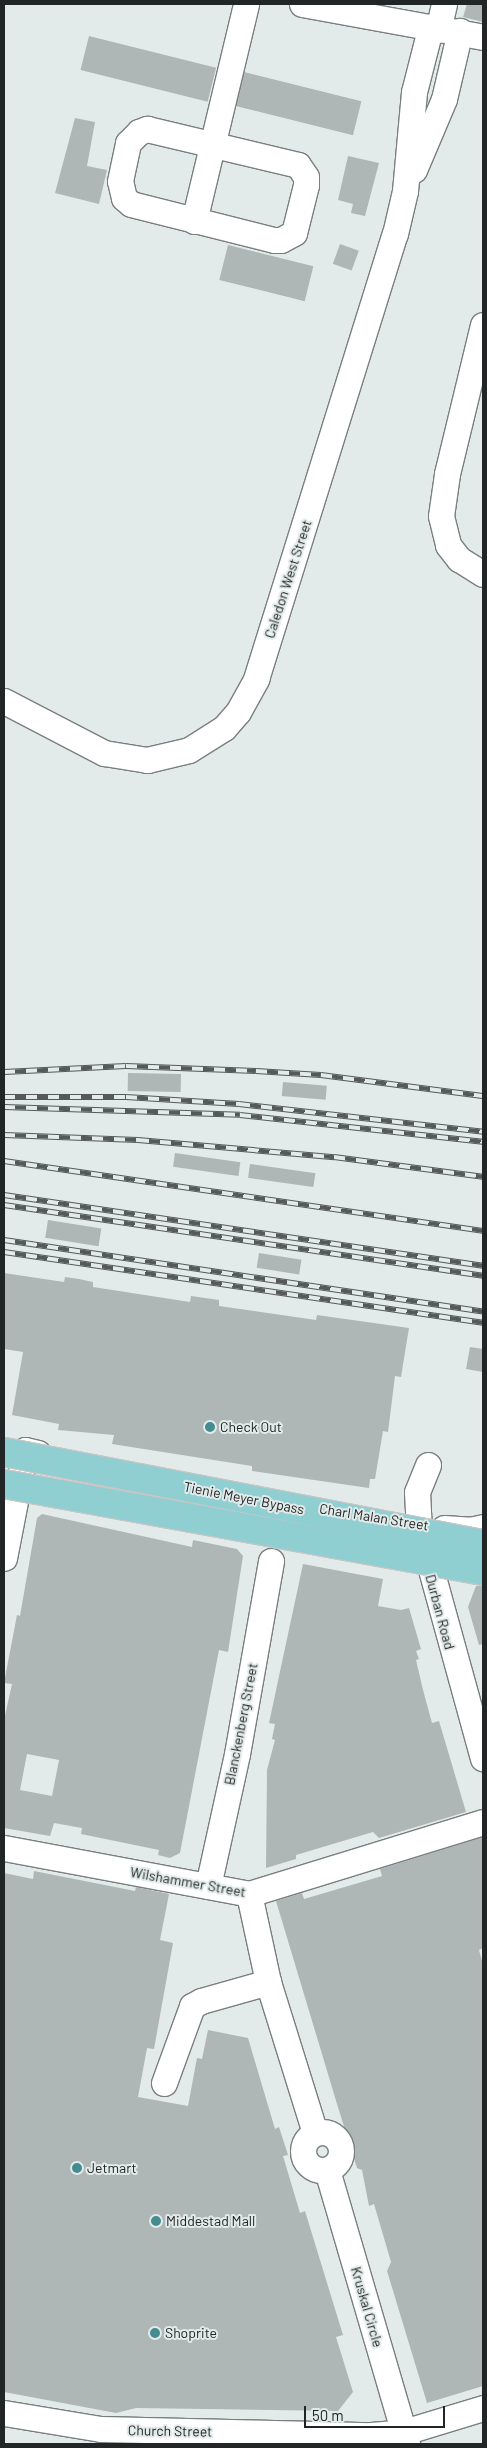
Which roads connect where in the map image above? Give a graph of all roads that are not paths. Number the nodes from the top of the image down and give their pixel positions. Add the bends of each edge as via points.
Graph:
1 (246, 4) edge
2 (302, 4) edge
3 (444, 4) edge
4 (453, 32) edge
5 (212, 143) junction
6 (194, 221) junction
7 (483, 325) edge
8 (483, 574) edge
9 (4, 701) edge
10 (14, 1451) edge
11 (428, 1465) dead end
12 (12, 1480) edge
13 (419, 1526) junction
14 (483, 1527) edge
15 (483, 1544) edge
16 (426, 1557) junction
17 (4, 1558) edge
18 (271, 1561) dead end
19 (483, 1570) edge
20 (483, 1758) edge
21 (483, 1822) edge
22 (4, 1848) edge
23 (208, 1886) junction
24 (249, 1894) junction
25 (268, 1982) junction
26 (164, 2083) dead end
27 (483, 2408) edge
28 (4, 2412) edge
29 (100, 2437) edge
30 (405, 2438) edge

1 - 5 street
2 - 4 street
3 - 4 street, Caledon West Street
4 - 9 street, Caledon West Street via 444,99 405,191 373,312 256,679 238,712 205,742 167,757 126,759 104,753
5 - 6 street
5 - 6 street via 147,129 128,143 120,181 124,198 139,208
5 - 6 street via 298,165 306,177 306,186 294,234 281,240
7 - 8 street via 447,474 441,516 448,545 459,559
10 - 12 street
10 - 13 street, Charl Malan Street
10 - 15 main road, Tienie Meyer Bypass, bridge
11 - 13 street, Durban Road via 417,1492
12 - 16 street, Charl Malan Street
12 - 17 street
12 - 19 main road, Tienie Meyer Bypass, bridge
13 - 14 street, Charl Malan Street via 470,1530
13 - 16 street, Durban Road
16 - 19 street, Charl Malan Street
16 - 20 street, Durban Road
18 - 23 street, Blanckenberg Street via 237,1754
21 - 24 street, Wilshammer Street
22 - 23 street, Wilshammer Street
23 - 24 street, Wilshammer Street
24 - 25 street, Kruskal Circle
25 - 26 street via 192,2006
25 - 30 street, Kruskal Circle via 315,2133 332,2135 341,2148 336,2164 326,2170
27 - 30 street, Church Street
28 - 29 street, Church Street
29 - 30 street, Church Street via 371,2434

